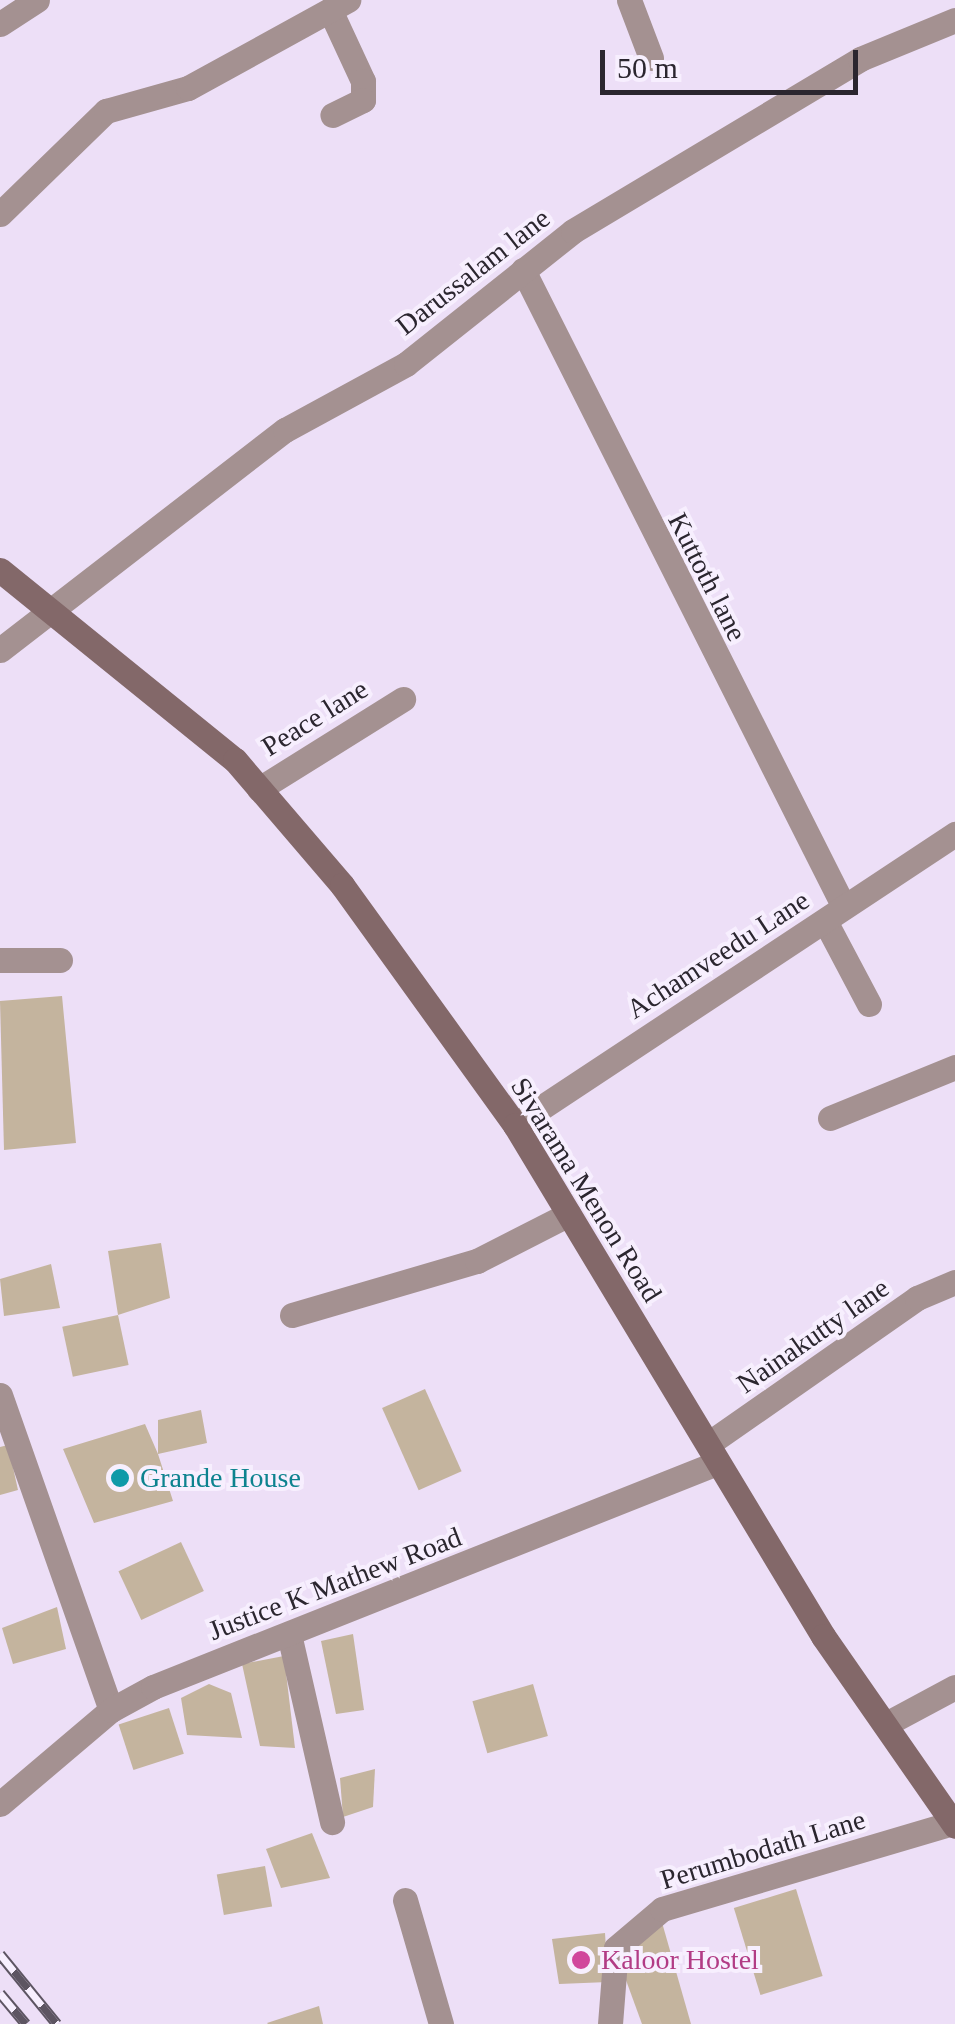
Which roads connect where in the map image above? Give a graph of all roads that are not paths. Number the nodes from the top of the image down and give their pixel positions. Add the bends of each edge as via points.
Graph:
1 (37, 0) edge
2 (629, 0) edge
3 (339, 5) edge
4 (955, 20) edge
5 (0, 24) edge
6 (651, 58) dead end
7 (332, 115) dead end
8 (0, 214) edge
9 (523, 270) junction
10 (0, 570) edge
11 (54, 614) junction
12 (0, 650) edge
13 (403, 698) dead end
14 (259, 788) junction
15 (955, 834) edge
16 (834, 914) junction
17 (0, 960) edge
18 (60, 960) dead end
19 (868, 1004) dead end
20 (955, 1066) edge
21 (830, 1118) dead end
22 (514, 1125) junction
23 (569, 1214) junction
24 (955, 1282) edge
25 (292, 1316) dead end
26 (0, 1395) edge
27 (712, 1453) junction
28 (289, 1634) junction
29 (955, 1688) edge
30 (111, 1710) junction
31 (886, 1724) junction
32 (0, 1804) edge
33 (332, 1822) dead end
34 (954, 1824) edge
35 (405, 1900) dead end
36 (441, 2024) edge
37 (610, 2024) edge

1 - 5 street
2 - 6 street
3 - 7 street via 363,100
3 - 8 street via 188,88 106,111
4 - 9 street, Darussalam lane via 860,60
9 - 11 street, Darussalam lane via 406,364 285,430
9 - 16 street, Kuttoth lane
10 - 11 street, Sivarama Menon Road
11 - 12 street, Darussalam lane
11 - 14 street, Sivarama Menon Road via 141,676
13 - 14 street, Peace lane
14 - 22 street, Sivarama Menon Road via 342,886
15 - 16 street, Achamveedu Lane
16 - 19 street, Kuttoth lane
16 - 22 street, Achamveedu Lane
17 - 18 street
20 - 21 street
22 - 23 street, Sivarama Menon Road
23 - 25 street via 477,1261
23 - 27 street, Sivarama Menon Road
24 - 27 street, Nainakutty lane via 917,1298
26 - 30 street via 48,1511
27 - 28 street, Justice K Mathew Road
27 - 31 street, Sivarama Menon Road
28 - 30 street, Justice K Mathew Road
28 - 33 street
29 - 31 street
30 - 32 street, Justice K Mathew Road
31 - 34 street, Sivarama Menon Road
34 - 37 street, Perumbodath Lane via 662,1909 616,1948
35 - 36 street

